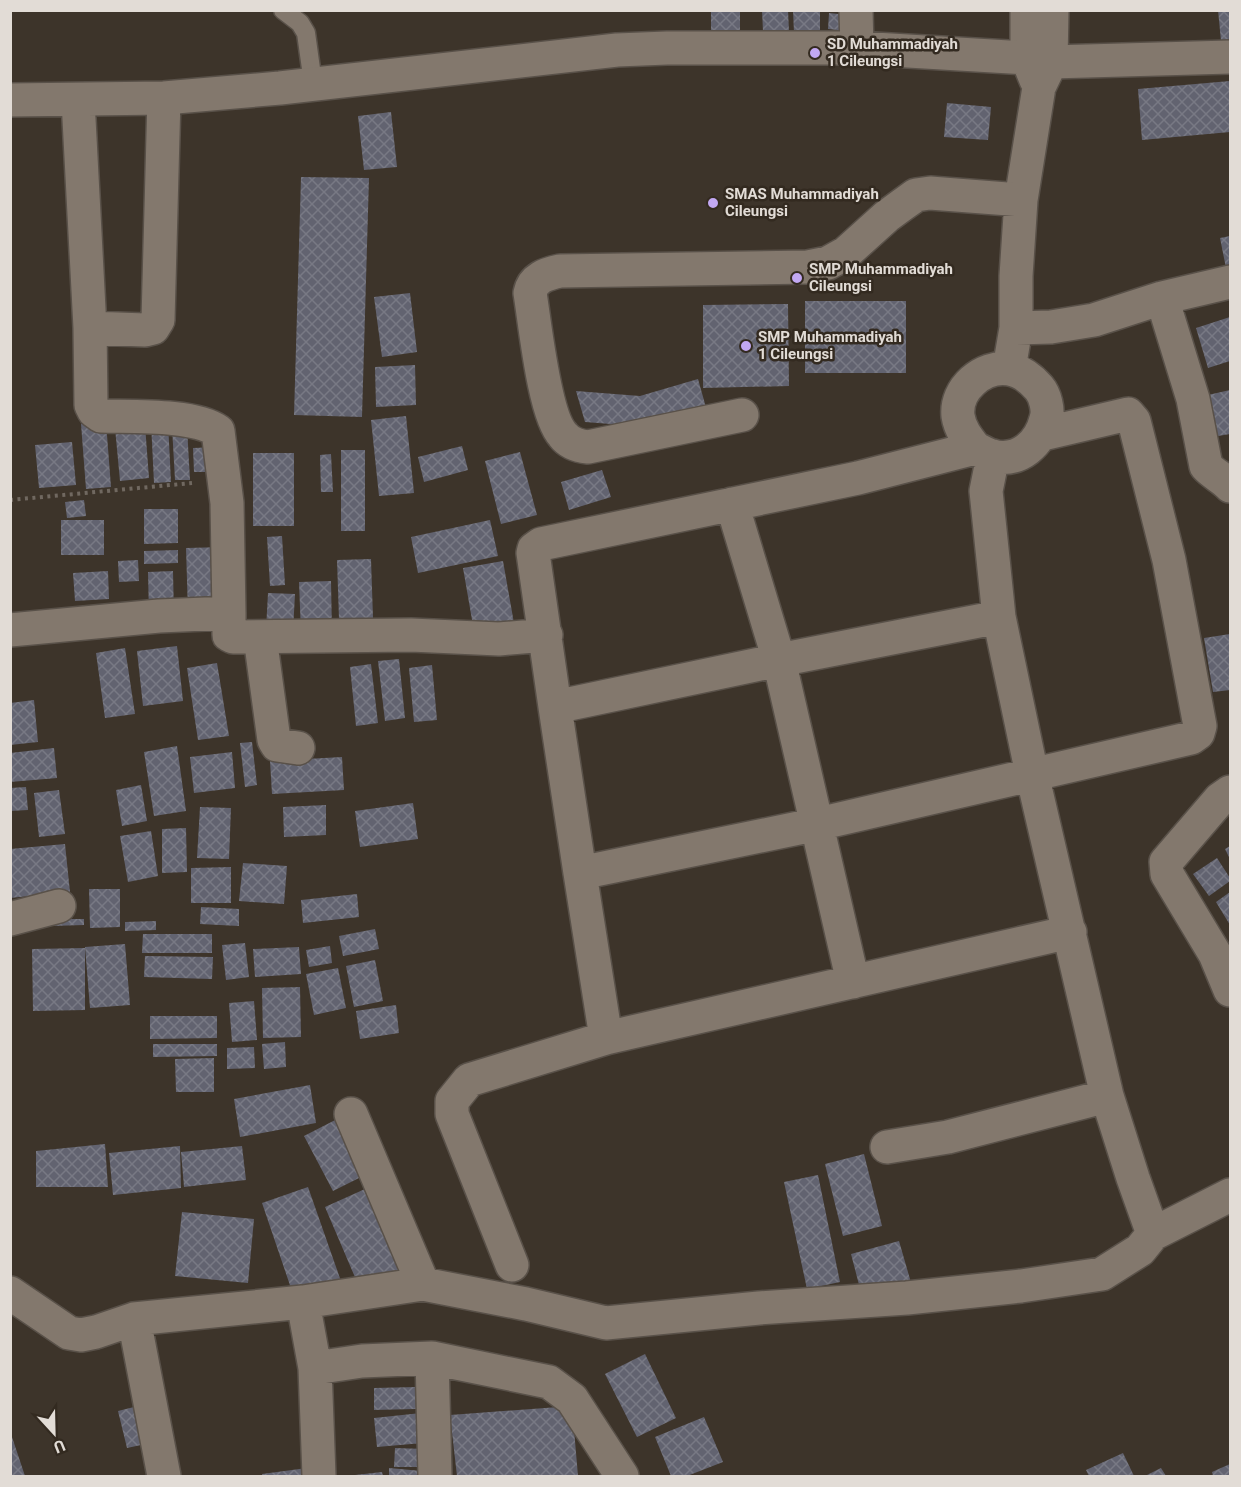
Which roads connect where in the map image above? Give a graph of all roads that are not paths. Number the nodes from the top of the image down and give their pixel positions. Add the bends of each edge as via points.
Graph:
1 (283, 10) edge
2 (856, 10) edge
3 (1027, 10) edge
4 (1052, 10) edge
5 (857, 48) junction
6 (1230, 57) edge
7 (1039, 69) junction
8 (313, 83) junction
9 (164, 98) junction
10 (10, 100) edge
11 (78, 100) junction
12 (1021, 200) junction
13 (1230, 282) edge
14 (1162, 298) junction
15 (90, 328) junction
16 (1016, 328) junction
17 (1009, 369) junction
18 (741, 414) dead end
19 (1042, 434) junction
20 (984, 452) junction
21 (1230, 486) edge
22 (732, 504) junction
23 (229, 613) junction
24 (999, 617) junction
25 (10, 630) edge
26 (546, 635) junction
27 (260, 637) junction
28 (779, 660) junction
29 (555, 707) junction
30 (298, 747) dead end
31 (1032, 774) junction
32 (1230, 792) edge
33 (818, 824) junction
34 (580, 873) junction
35 (59, 906) dead end
36 (10, 919) edge
37 (1070, 932) junction
38 (853, 982) junction
39 (1230, 990) edge
40 (606, 1038) junction
41 (1107, 1096) junction
42 (351, 1114) dead end
43 (887, 1147) dead end
44 (1230, 1195) edge
45 (1153, 1234) junction
46 (512, 1265) dead end
47 (423, 1284) junction
48 (10, 1293) edge
49 (303, 1302) junction
50 (134, 1319) junction
51 (432, 1358) junction
52 (315, 1368) junction
53 (164, 1476) edge
54 (319, 1476) edge
55 (435, 1476) edge
56 (622, 1476) edge

1 - 8 lane via 306,33
2 - 5 street
3 - 7 street
4 - 7 street
5 - 7 street
5 - 8 street via 617,50
6 - 7 street
7 - 12 street
8 - 9 street
9 - 11 street
9 - 15 street via 159,320 153,328 145,330
10 - 11 street
11 - 15 street
12 - 16 street
12 - 18 street via 916,195 846,253 828,263 808,267 560,271 546,274 531,286 547,396 559,430 578,446
13 - 14 street
14 - 16 street via 1094,320
14 - 21 street via 1193,399 1206,466
15 - 23 street via 94,411 101,416 187,420 213,427 220,434 227,503
16 - 17 street
17 - 19 street via 1029,376 1043,392 1048,413
17 - 20 street via 990,370 981,375 962,396 958,415 963,433
19 - 20 street via 1030,448 1013,456
19 - 31 street via 1128,414 1134,421 1169,560 1200,726 1191,738
20 - 22 street
20 - 24 street
22 - 26 street via 541,544 534,549 533,558
22 - 28 street
23 - 25 street
23 - 27 street via 231,636
24 - 28 street
24 - 31 street
26 - 27 street via 499,639 411,635
26 - 29 street
27 - 30 street via 273,740 277,746
28 - 29 street
28 - 33 street
29 - 34 street
31 - 33 street
31 - 37 street
32 - 39 street via 1166,862 1167,874 1215,954
33 - 34 street
33 - 38 street
34 - 40 street
35 - 36 street
37 - 38 street
37 - 41 street
38 - 40 street
40 - 46 street via 469,1080 452,1101 452,1114
41 - 43 street via 948,1137
41 - 45 street
42 - 47 street
44 - 45 street
45 - 47 street via 1140,1250 1102,1274 907,1298 606,1323
47 - 49 street
48 - 50 street via 69,1333 96,1332
49 - 50 street
49 - 52 street
50 - 53 street
51 - 52 street
51 - 55 street
51 - 56 street via 549,1382 572,1399
52 - 54 street

